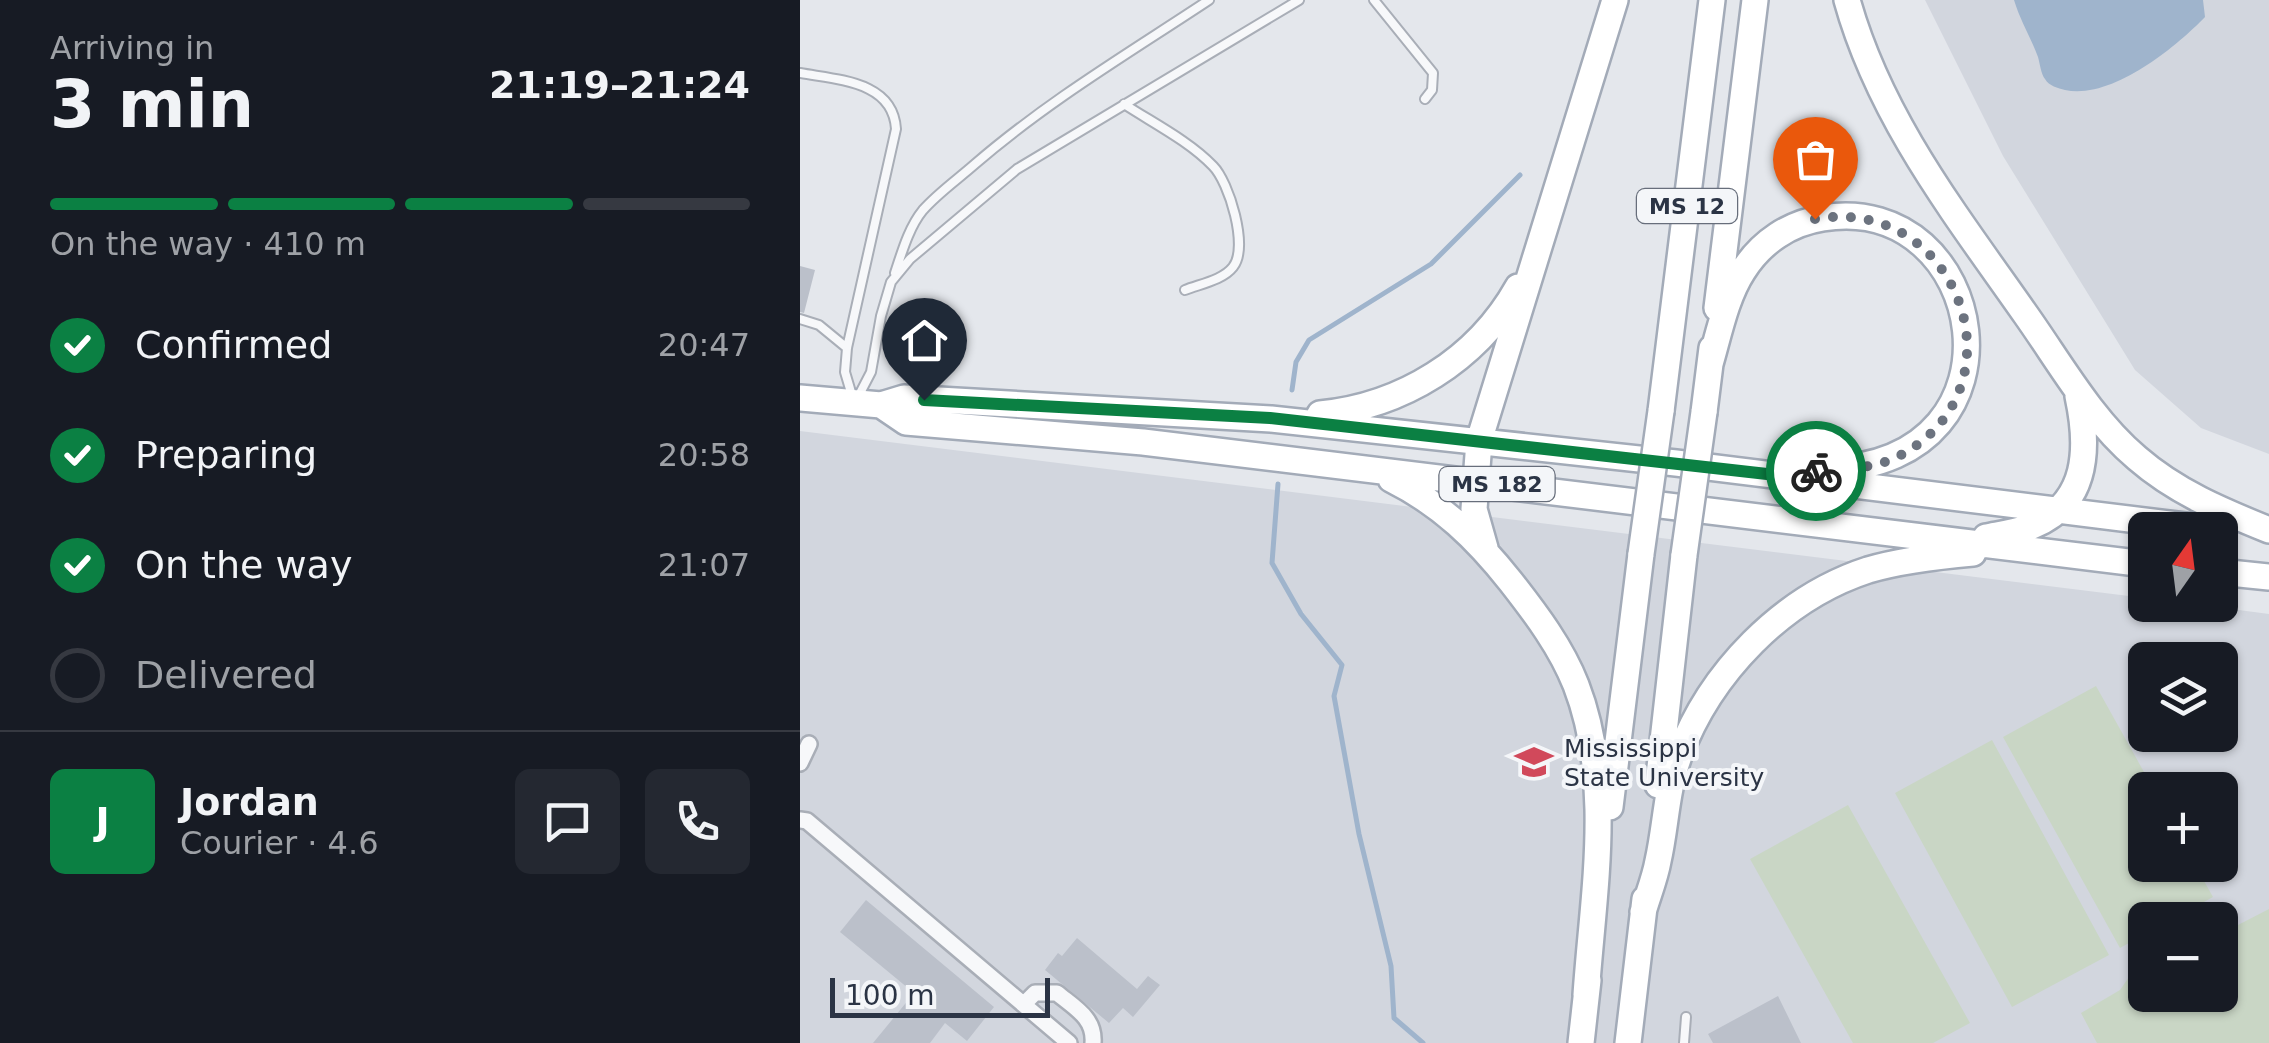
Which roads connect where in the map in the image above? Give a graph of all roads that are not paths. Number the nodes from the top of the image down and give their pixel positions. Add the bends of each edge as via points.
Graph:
1 (1209, 0) edge
2 (1299, 0) edge
3 (1374, 0) edge
4 (1615, 0) edge
5 (1712, 0) edge
6 (1755, 0) edge
7 (1846, 0) edge
8 (800, 72) edge
9 (1425, 98) dead end
10 (1124, 104) junction
11 (1537, 252) junction
12 (892, 282) junction
13 (1185, 290) dead end
14 (800, 319) edge
15 (847, 348) junction
16 (1710, 364) junction
17 (2076, 387) junction
18 (800, 398) edge
19 (855, 403) junction
20 (881, 405) junction
21 (1270, 418) junction
22 (1479, 441) junction
23 (1373, 470) junction
24 (1776, 475) junction
25 (1478, 482) junction
26 (2057, 509) junction
27 (2128, 518) edge
28 (2238, 532) edge
29 (2269, 534) edge
30 (1966, 542) junction
31 (2018, 549) junction
32 (1487, 552) junction
33 (2128, 562) edge
34 (2238, 574) edge
35 (2269, 578) edge
36 (809, 744) dead end
37 (800, 763) edge
38 (800, 820) edge
39 (1644, 912) junction
40 (1586, 995) junction
41 (1024, 1004) junction
42 (1686, 1016) dead end
43 (1051, 1037) edge
44 (1070, 1043) edge
45 (1094, 1043) edge
46 (1582, 1043) edge
47 (1628, 1043) edge
48 (1684, 1043) edge

1 - 12 lane via 1067,92 963,174 922,212
2 - 10 lane
3 - 9 lane via 1432,73
4 - 11 main road
5 - 40 main road, MS 12, bridge
6 - 16 main road, MS 12
7 - 17 main road via 1898,126
8 - 15 lane via 858,84 896,112
10 - 12 lane via 1017,169 910,258
10 - 13 lane via 1214,167 1228,190 1239,256 1220,277
11 - 21 main road via 1485,332 1427,380 1342,412
11 - 22 main road
12 - 19 lane via 871,372
14 - 15 lane
15 - 19 lane via 844,372
16 - 24 main road via 1740,275 1763,246 1796,225 1837,215 1880,222 1917,242 1946,272 1965,318 1966,358 1955,396 1933,428 1880,464
16 - 39 main road, MS 12, bridge
17 - 26 main road via 2085,461
17 - 29 main road via 2110,433 2173,486
18 - 19 main road, MS 182
19 - 20 main road, MS 182
20 - 21 main road, MS 182 via 904,398
20 - 23 main road, MS 182 via 906,422
21 - 22 main road, MS 182
22 - 24 main road, MS 182
22 - 25 main road
23 - 25 main road, MS 182
23 - 32 main road via 1439,506
24 - 26 main road, MS 182
25 - 30 main road, MS 182
25 - 32 main road via 1474,509
26 - 27 main road, MS 182
26 - 30 main road via 2031,527
28 - 29 main road, MS 182
30 - 31 main road, MS 182
31 - 33 main road, MS 182
31 - 39 main road via 1868,570 1804,601 1744,651 1714,689 1678,759
32 - 40 main road via 1560,654 1590,732 1598,812
34 - 35 main road
36 - 37 street
38 - 41 street
39 - 47 main road, MS 12
40 - 46 main road, MS 12
41 - 43 street
41 - 45 street via 1036,993 1057,993 1088,1019
42 - 48 lane
43 - 44 street

